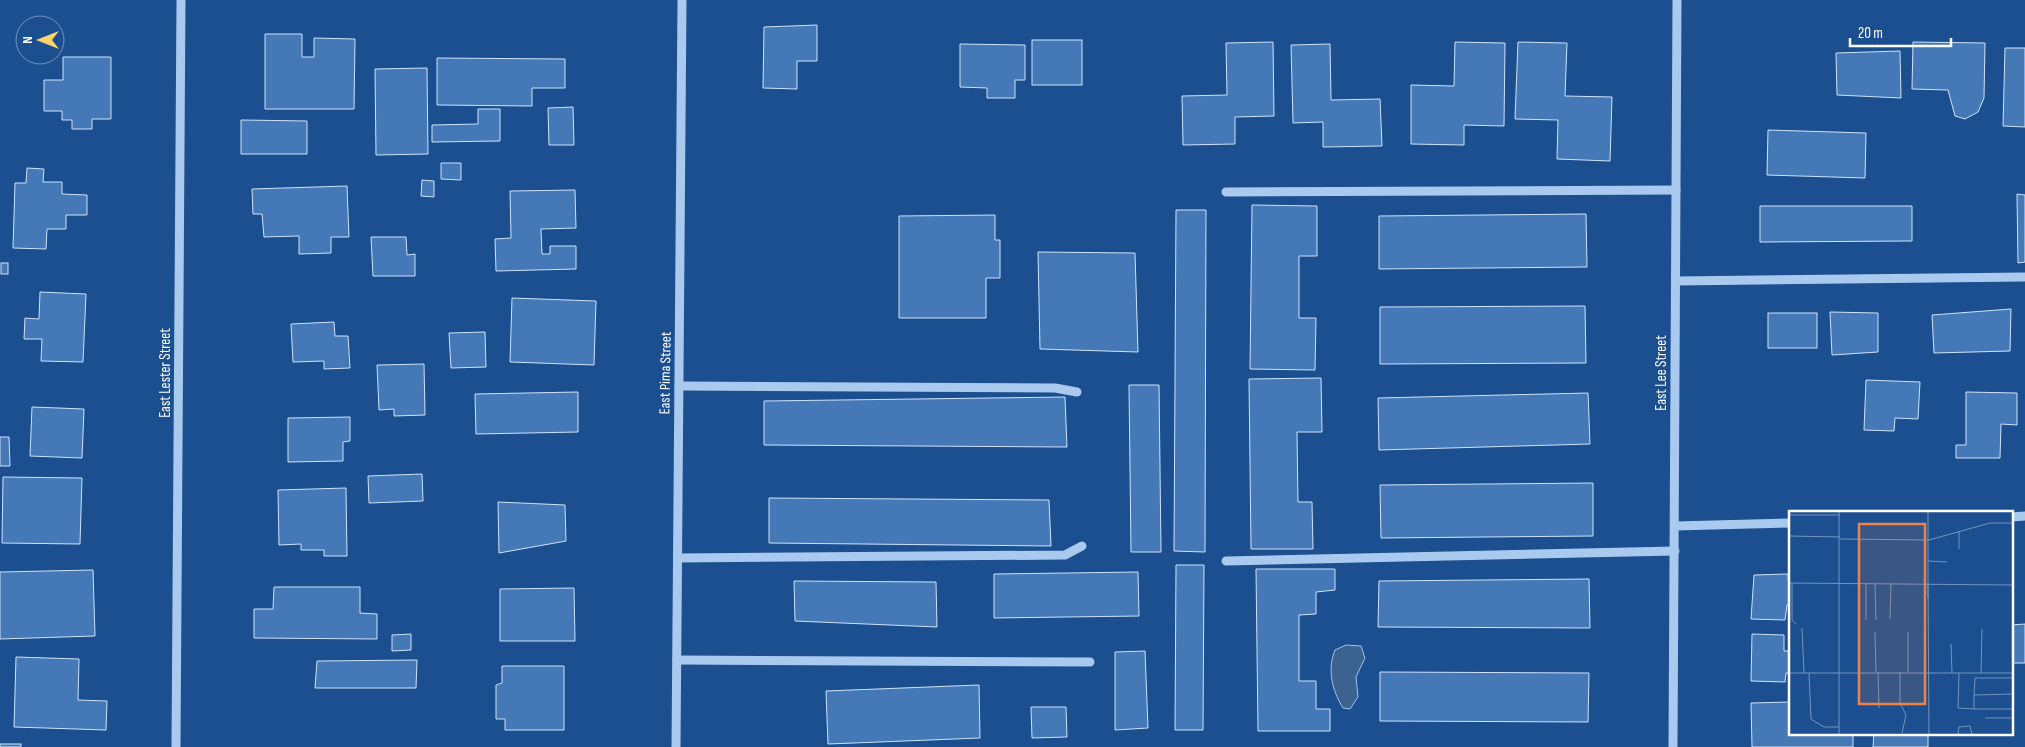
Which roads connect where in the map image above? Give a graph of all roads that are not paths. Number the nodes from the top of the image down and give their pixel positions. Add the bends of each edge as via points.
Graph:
1 (181, 0) edge
2 (682, 0) edge
3 (1677, 0) edge
4 (1676, 190) junction
5 (1226, 192) dead end
6 (2025, 277) edge
7 (1676, 281) junction
8 (679, 386) junction
9 (1077, 392) dead end
10 (2025, 516) edge
11 (2012, 517) edge
12 (1789, 523) edge
13 (1674, 526) junction
14 (1082, 546) dead end
15 (1674, 551) junction
16 (678, 558) junction
17 (1226, 560) dead end
18 (677, 660) junction
19 (1090, 662) dead end
20 (176, 747) edge
21 (676, 747) edge
22 (1674, 747) edge

1 - 20 street, East Lester Street
2 - 8 street, East Pima Street
3 - 4 street, East Lee Street
4 - 5 street
4 - 7 street, East Lee Street
6 - 7 street
7 - 13 street, East Lee Street
8 - 9 street via 1055,388
8 - 16 street, East Pima Street
10 - 11 street
12 - 13 street
13 - 15 street, East Lee Street
14 - 16 street via 1065,555
15 - 17 street
15 - 22 street, East Lee Street
16 - 18 street, East Pima Street
18 - 19 street
18 - 21 street, East Pima Street

